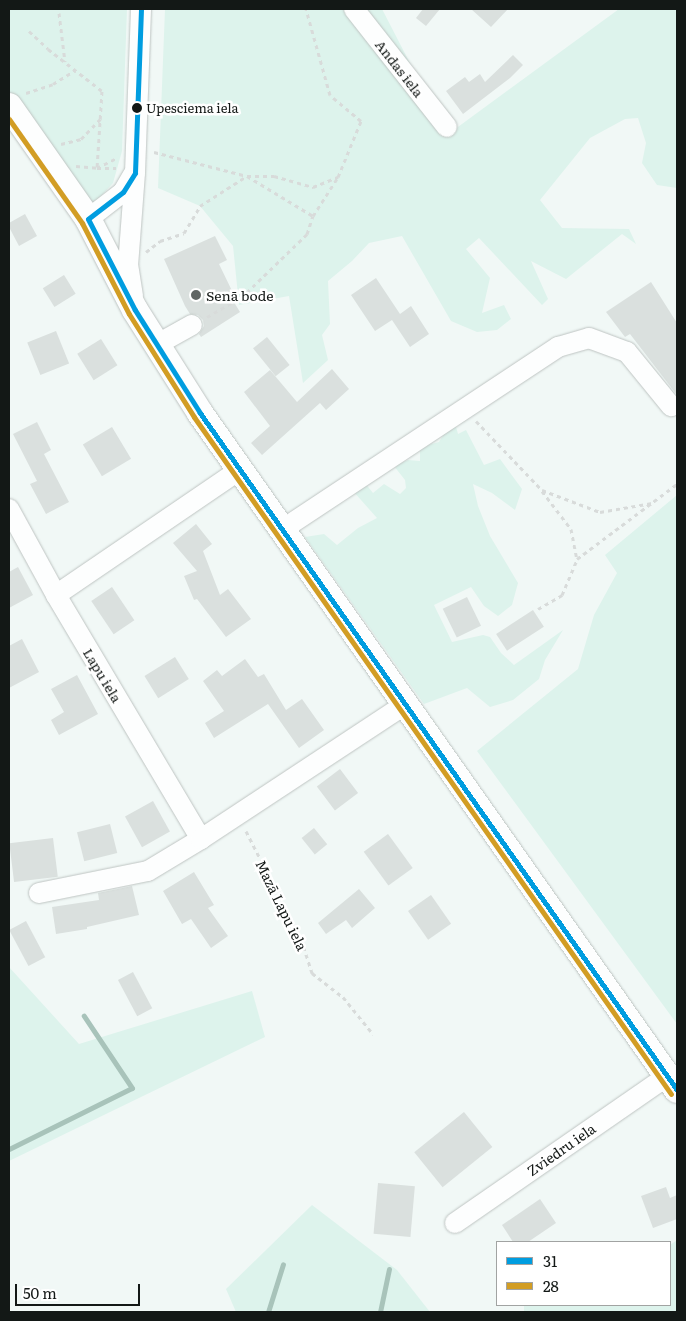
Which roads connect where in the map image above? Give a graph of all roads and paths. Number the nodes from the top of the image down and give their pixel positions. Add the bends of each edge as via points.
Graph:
1 (141, 9) edge
2 (306, 9) edge
3 (354, 9) edge
4 (59, 13) dead end
5 (29, 31) dead end
6 (65, 62) junction
7 (76, 70) junction
8 (13, 101) edge
9 (100, 119) junction
10 (447, 127) dead end
11 (135, 149) junction
12 (47, 159) junction
13 (97, 168) junction
14 (134, 173) junction
15 (247, 176) junction
16 (338, 177) junction
17 (314, 216) junction
18 (88, 219) junction
19 (128, 266) junction
20 (241, 298) dead end
21 (231, 303) dead end
22 (135, 310) junction
23 (192, 325) joint
24 (156, 345) junction
25 (671, 406) dead end
26 (464, 409) junction
27 (239, 470) junction
28 (677, 484) edge
29 (542, 490) junction
30 (652, 503) junction
31 (9, 509) edge
32 (283, 529) junction
33 (577, 559) junction
34 (56, 595) junction
35 (538, 609) dead end
36 (406, 704) junction
37 (238, 815) junction
38 (201, 839) junction
39 (39, 893) dead end
40 (373, 1034) dead end
41 (672, 1083) edge
42 (455, 1223) dead end

1 - 11 street
2 - 16 path via 330,95 360,121
3 - 10 street, Andas iela
4 - 6 path
5 - 6 path
6 - 7 path
7 - 8 path
7 - 9 path via 102,91
8 - 12 main road
9 - 12 path via 81,139 58,145
9 - 13 path
11 - 13 path
11 - 14 street
11 - 15 path
12 - 13 path via 70,166
12 - 18 main road
14 - 18 street via 123,192
14 - 19 street
15 - 16 path via 274,176 313,187
15 - 17 path
15 - 19 path via 200,206 184,233 160,241
16 - 17 path
17 - 20 path via 307,234
18 - 22 main road
19 - 22 street
21 - 23 path
22 - 24 main road
23 - 24 street
24 - 27 main road
25 - 26 street via 627,352 589,338 558,347
26 - 29 path
26 - 32 street
27 - 32 main road
27 - 34 street
28 - 30 path
29 - 30 path via 600,512
29 - 33 path via 571,529
30 - 33 path
31 - 34 street, Lapu iela
32 - 36 main road
33 - 35 path via 562,595
34 - 38 street, Lapu iela
36 - 37 street
36 - 41 main road
37 - 38 street
37 - 40 path, Mazā Lapu iela via 301,939 312,973 343,997
38 - 39 street via 148,871
41 - 42 street, Zviedru iela

